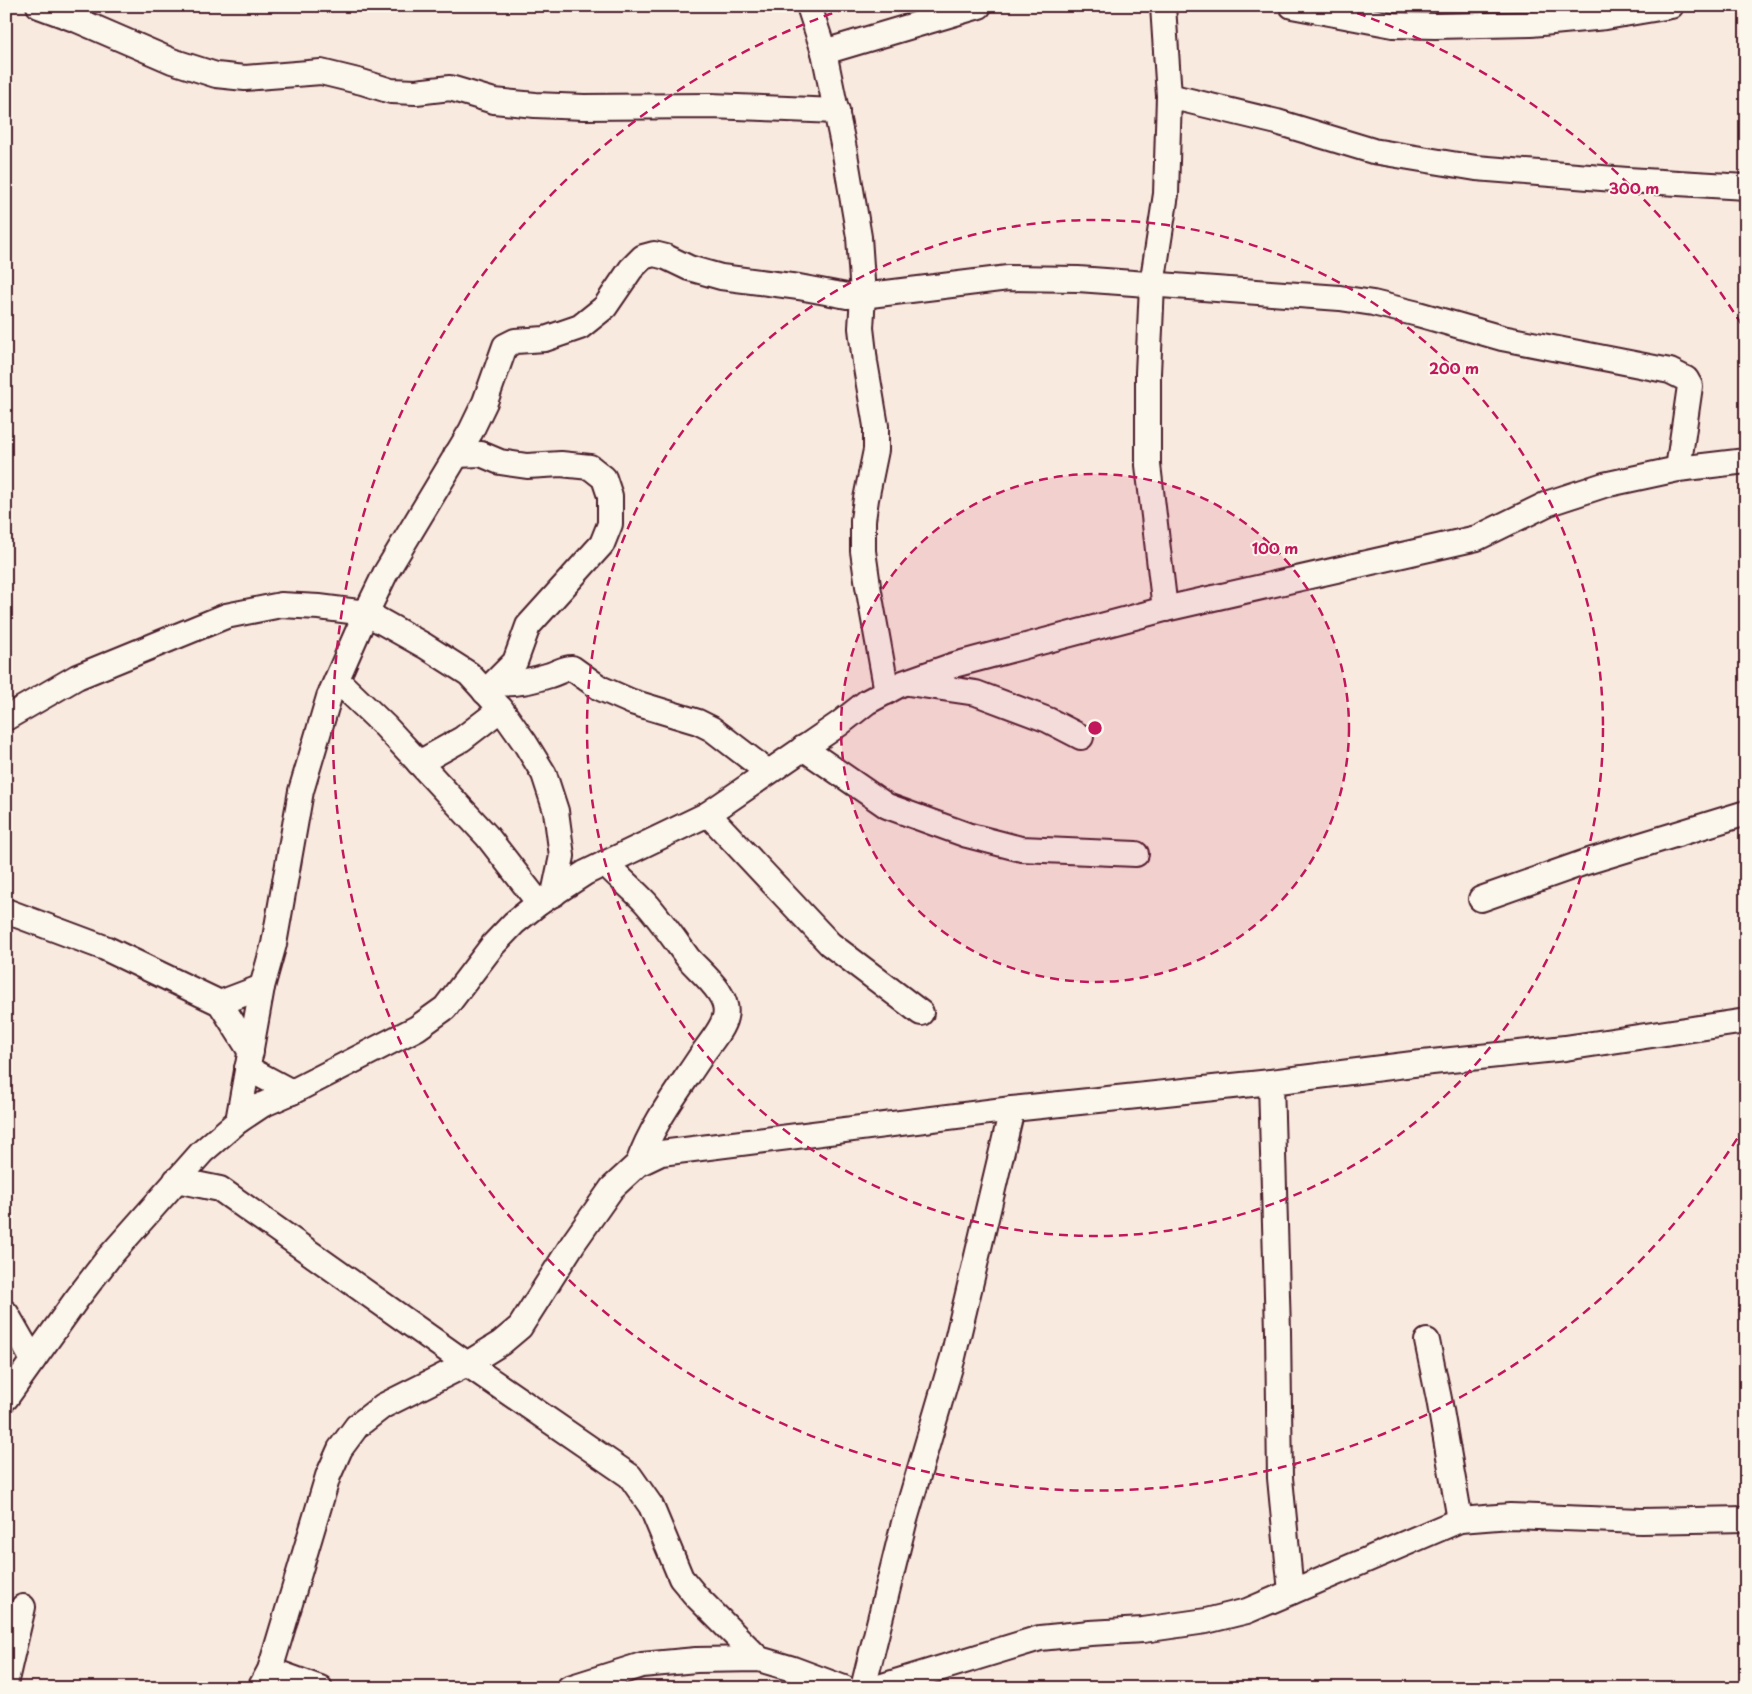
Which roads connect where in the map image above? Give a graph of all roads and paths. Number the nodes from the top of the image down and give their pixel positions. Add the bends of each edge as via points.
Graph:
1 (39, 6) edge
2 (809, 6) edge
3 (979, 6) edge
4 (1163, 6) edge
5 (1292, 6) edge
6 (1671, 6) edge
7 (1340, 11) edge
8 (1530, 15) edge
9 (824, 52) junction
10 (1169, 96) junction
11 (836, 111) junction
12 (1746, 187) edge
13 (1152, 285) junction
14 (863, 295) junction
15 (470, 431) junction
16 (480, 454) junction
17 (456, 455) junction
18 (1746, 461) edge
19 (1678, 469) junction
20 (1165, 609) junction
21 (366, 613) junction
22 (337, 680) junction
23 (895, 687) junction
24 (494, 695) junction
25 (6, 718) edge
26 (1082, 737) dead end
27 (803, 748) junction
28 (419, 763) junction
29 (768, 772) junction
30 (708, 814) junction
31 (1746, 814) edge
32 (1136, 854) dead end
33 (562, 856) junction
34 (595, 868) junction
35 (546, 899) junction
36 (1481, 899) dead end
37 (6, 911) edge
38 (262, 987) junction
39 (220, 1003) junction
40 (921, 1013) dead end
41 (1746, 1021) edge
42 (249, 1060) junction
43 (1271, 1082) junction
44 (292, 1092) junction
45 (1012, 1109) junction
46 (238, 1122) junction
47 (202, 1152) junction
48 (638, 1164) junction
49 (176, 1180) junction
50 (220, 1189) junction
51 (6, 1313) edge
52 (1427, 1341) dead end
53 (33, 1360) junction
54 (467, 1364) junction
55 (6, 1398) edge
56 (1746, 1518) edge
57 (1460, 1520) junction
58 (1291, 1592) junction
59 (23, 1607) dead end
60 (759, 1659) junction
61 (265, 1679) edge
62 (6, 1680) edge
63 (320, 1688) edge
64 (569, 1688) edge
65 (844, 1688) edge
66 (863, 1688) edge
67 (876, 1688) edge

1 - 11 street via 172,61 216,75 245,78 321,72 390,91 450,88 494,101 535,105
2 - 9 street
3 - 9 street
4 - 10 street
5 - 7 street
6 - 8 street via 1606,17
7 - 8 street via 1393,25 1435,26
9 - 11 street
10 - 12 street via 1277,122 1373,151 1476,168
10 - 13 street via 1166,194
11 - 14 street via 858,237
13 - 14 street via 1008,278
13 - 19 street via 1373,303 1502,338 1670,372 1686,379 1690,386
13 - 20 street via 1148,465
14 - 15 street via 847,296 721,277 666,257 654,254 643,257 605,308 580,327 545,339 515,341 505,346 485,402
14 - 23 street via 861,328 876,426 876,450 863,520 863,551 868,586
15 - 16 street
15 - 17 street
16 - 17 street
16 - 24 street via 500,462 527,466 561,464 590,467 604,478 610,496 610,524 602,544 528,626 515,662
17 - 21 street
18 - 19 street
19 - 20 street via 1604,485 1549,503 1478,538
20 - 23 street via 954,665
21 - 22 street
21 - 24 street via 470,674
21 - 25 street via 281,604 226,616 77,677
22 - 28 street
22 - 38 street via 329,697 302,791 274,944
23 - 26 street via 976,693 1048,720
23 - 27 street via 867,702
24 - 28 street via 462,739
24 - 29 street via 508,684 572,668 600,688 712,729
24 - 33 street via 544,774 556,811
27 - 29 street
27 - 32 street via 887,806 966,835 1021,849
28 - 35 street
29 - 30 street
30 - 34 street
30 - 40 street via 830,944
31 - 36 street via 1586,862
33 - 34 street
33 - 35 street
34 - 35 street
34 - 48 street via 645,902 688,958 714,985 726,1010 716,1035 652,1129
35 - 44 street via 514,922 445,1008 417,1028
37 - 39 street via 105,948
38 - 39 street
38 - 42 street
39 - 42 street
41 - 43 street via 1565,1048
42 - 44 street
42 - 46 street
43 - 45 street
43 - 58 street via 1280,1478
44 - 46 street via 262,1105
45 - 48 street via 661,1153
45 - 66 street via 954,1357 904,1523
46 - 47 street
47 - 49 street
47 - 50 street
48 - 54 street via 612,1188 520,1327
49 - 50 street
49 - 53 street via 109,1257
50 - 54 street
51 - 53 street
52 - 57 street
53 - 55 street
54 - 60 street via 630,1476 651,1506 681,1578
54 - 61 street via 383,1406 358,1426 340,1450 328,1476
56 - 57 street via 1641,1521 1510,1516
57 - 58 street
58 - 67 street via 1247,1611 1206,1621 1143,1630 1040,1638
59 - 62 street
60 - 64 street via 642,1665
60 - 65 street
61 - 63 street

